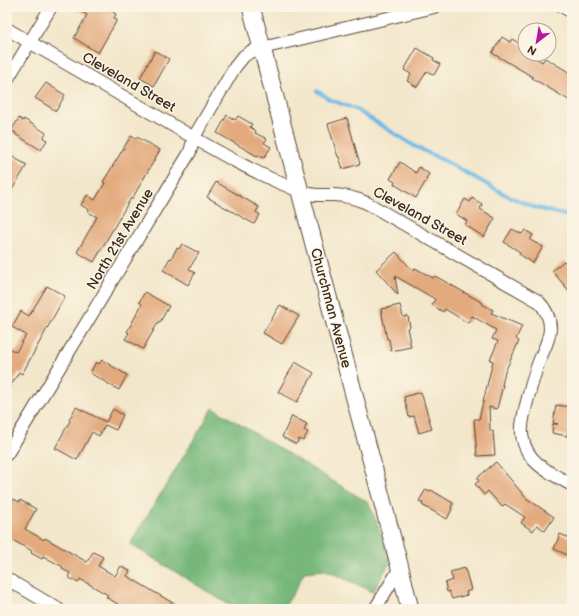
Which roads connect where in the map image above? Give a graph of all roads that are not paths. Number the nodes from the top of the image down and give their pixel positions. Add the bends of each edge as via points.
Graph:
1 (51, 7) edge
2 (251, 7) edge
3 (434, 7) edge
4 (563, 7) edge
5 (572, 12) edge
6 (7, 29) edge
7 (30, 42) junction
8 (262, 48) junction
9 (7, 80) edge
10 (194, 137) junction
11 (300, 191) junction
12 (7, 454) edge
13 (572, 485) edge
14 (400, 568) junction
15 (7, 580) edge
16 (58, 609) edge
17 (375, 609) edge
18 (410, 609) edge

1 - 7 street
2 - 8 main road, Churchman Avenue
3 - 8 street, North 21st Avenue
4 - 5 street
6 - 7 street, Cleveland Street
7 - 9 street
7 - 10 street, Cleveland Street
8 - 10 street, North 21st Avenue via 244,56 235,67
8 - 11 main road, Churchman Avenue
10 - 11 street, Cleveland Street via 262,174
10 - 12 street, North 21st Avenue via 190,152
11 - 13 street, Cleveland Street via 319,196 347,196 367,203 541,304 548,316 550,330 523,415 523,440 536,462
11 - 14 main road, Churchman Avenue
14 - 17 street
14 - 18 main road, Churchman Avenue
15 - 16 street

